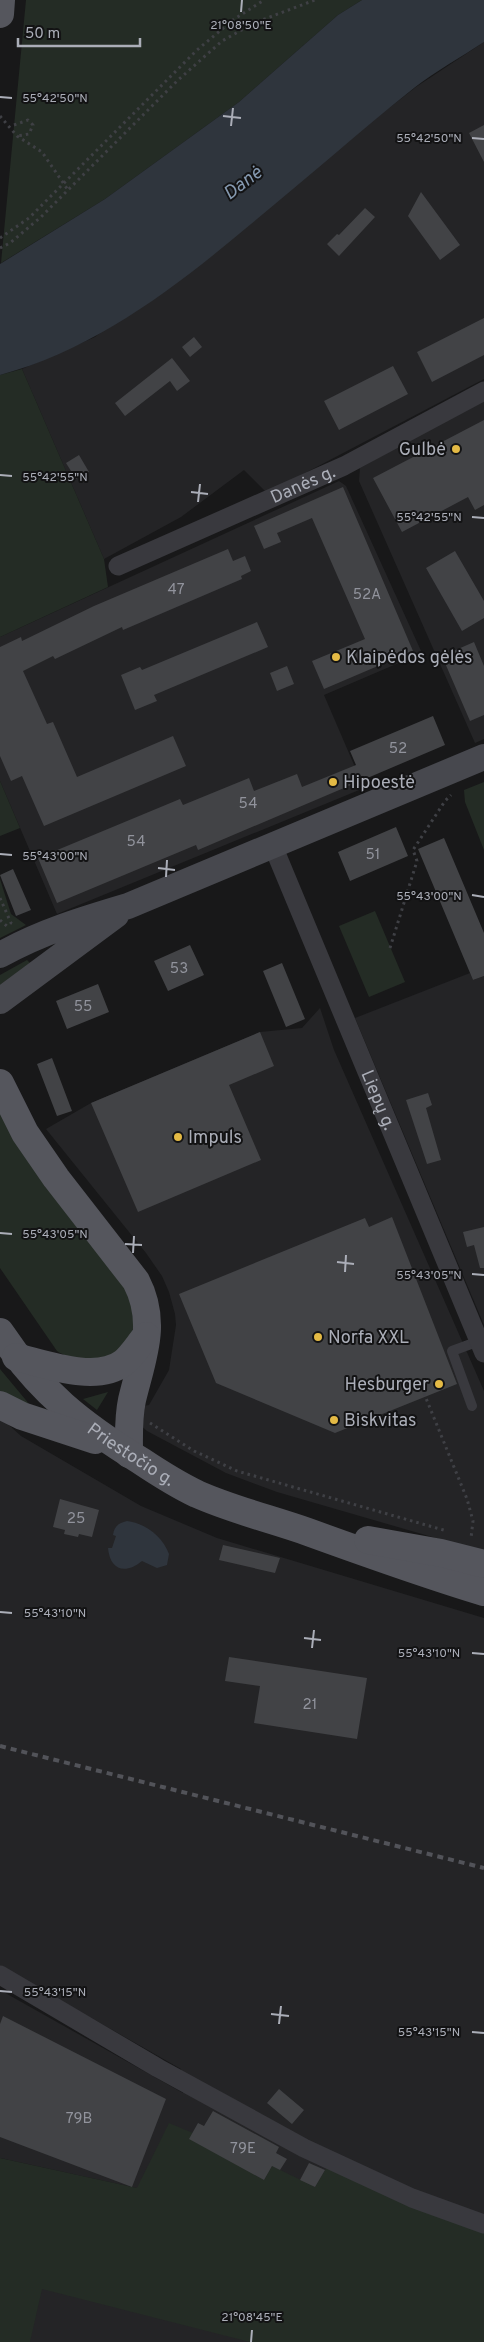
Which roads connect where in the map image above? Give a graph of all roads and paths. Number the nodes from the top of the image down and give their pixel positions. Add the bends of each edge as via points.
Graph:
1 (1, 0) edge
2 (264, 0) edge
3 (315, 0) edge
4 (0, 14) edge
5 (0, 116) edge
6 (14, 125) dead end
7 (17, 136) junction
8 (63, 182) junction
9 (68, 190) junction
10 (0, 238) edge
11 (0, 248) edge
12 (484, 391) edge
13 (118, 566) dead end
14 (484, 757) edge
15 (452, 795) dead end
16 (273, 846) junction
17 (0, 898) edge
18 (128, 906) junction
19 (39, 936) junction
20 (390, 948) dead end
21 (0, 955) edge
22 (0, 1002) edge
23 (0, 1083) edge
24 (0, 1332) edge
25 (148, 1335) junction
26 (481, 1347) edge
27 (16, 1357) junction
28 (419, 1381) dead end
29 (0, 1405) edge
30 (472, 1406) dead end
31 (151, 1415) dead end
32 (124, 1451) junction
33 (295, 1528) junction
34 (453, 1532) dead end
35 (462, 1535) dead end
36 (471, 1538) junction
37 (481, 1552) edge
38 (484, 1592) edge
39 (0, 1975) edge
40 (484, 2224) edge

1 - 4 main road
2 - 8 path via 233,20 197,50
3 - 9 path via 261,20 222,41 177,81
5 - 7 path
6 - 7 path via 28,120 33,125 30,134
7 - 8 path via 42,152
8 - 9 path
8 - 10 path via 29,218
9 - 11 path via 41,218
12 - 13 street, Danės g. via 344,466
14 - 16 main road
15 - 20 path via 414,850 417,861
16 - 18 main road
16 - 26 street, Liepų g.
17 - 19 path via 12,923
18 - 19 main road via 78,920
18 - 22 main road
19 - 21 main road
23 - 25 main road via 25,1133 136,1281 148,1314
24 - 27 main road, Priestočio g.
25 - 27 main road via 124,1362 93,1372 69,1370
25 - 32 main road
26 - 30 lane via 452,1351
27 - 32 main road, Priestočio g. via 52,1397
28 - 36 path via 467,1499 473,1521
29 - 32 main road via 22,1416
31 - 34 path via 150,1424 238,1471
32 - 33 main road, Priestočio g. via 196,1493
33 - 37 main road, Priestočio g. via 441,1553
33 - 38 main road, Priestočio g.
35 - 36 path
36 - 37 path
39 - 40 street via 158,2068 304,2148 412,2198

